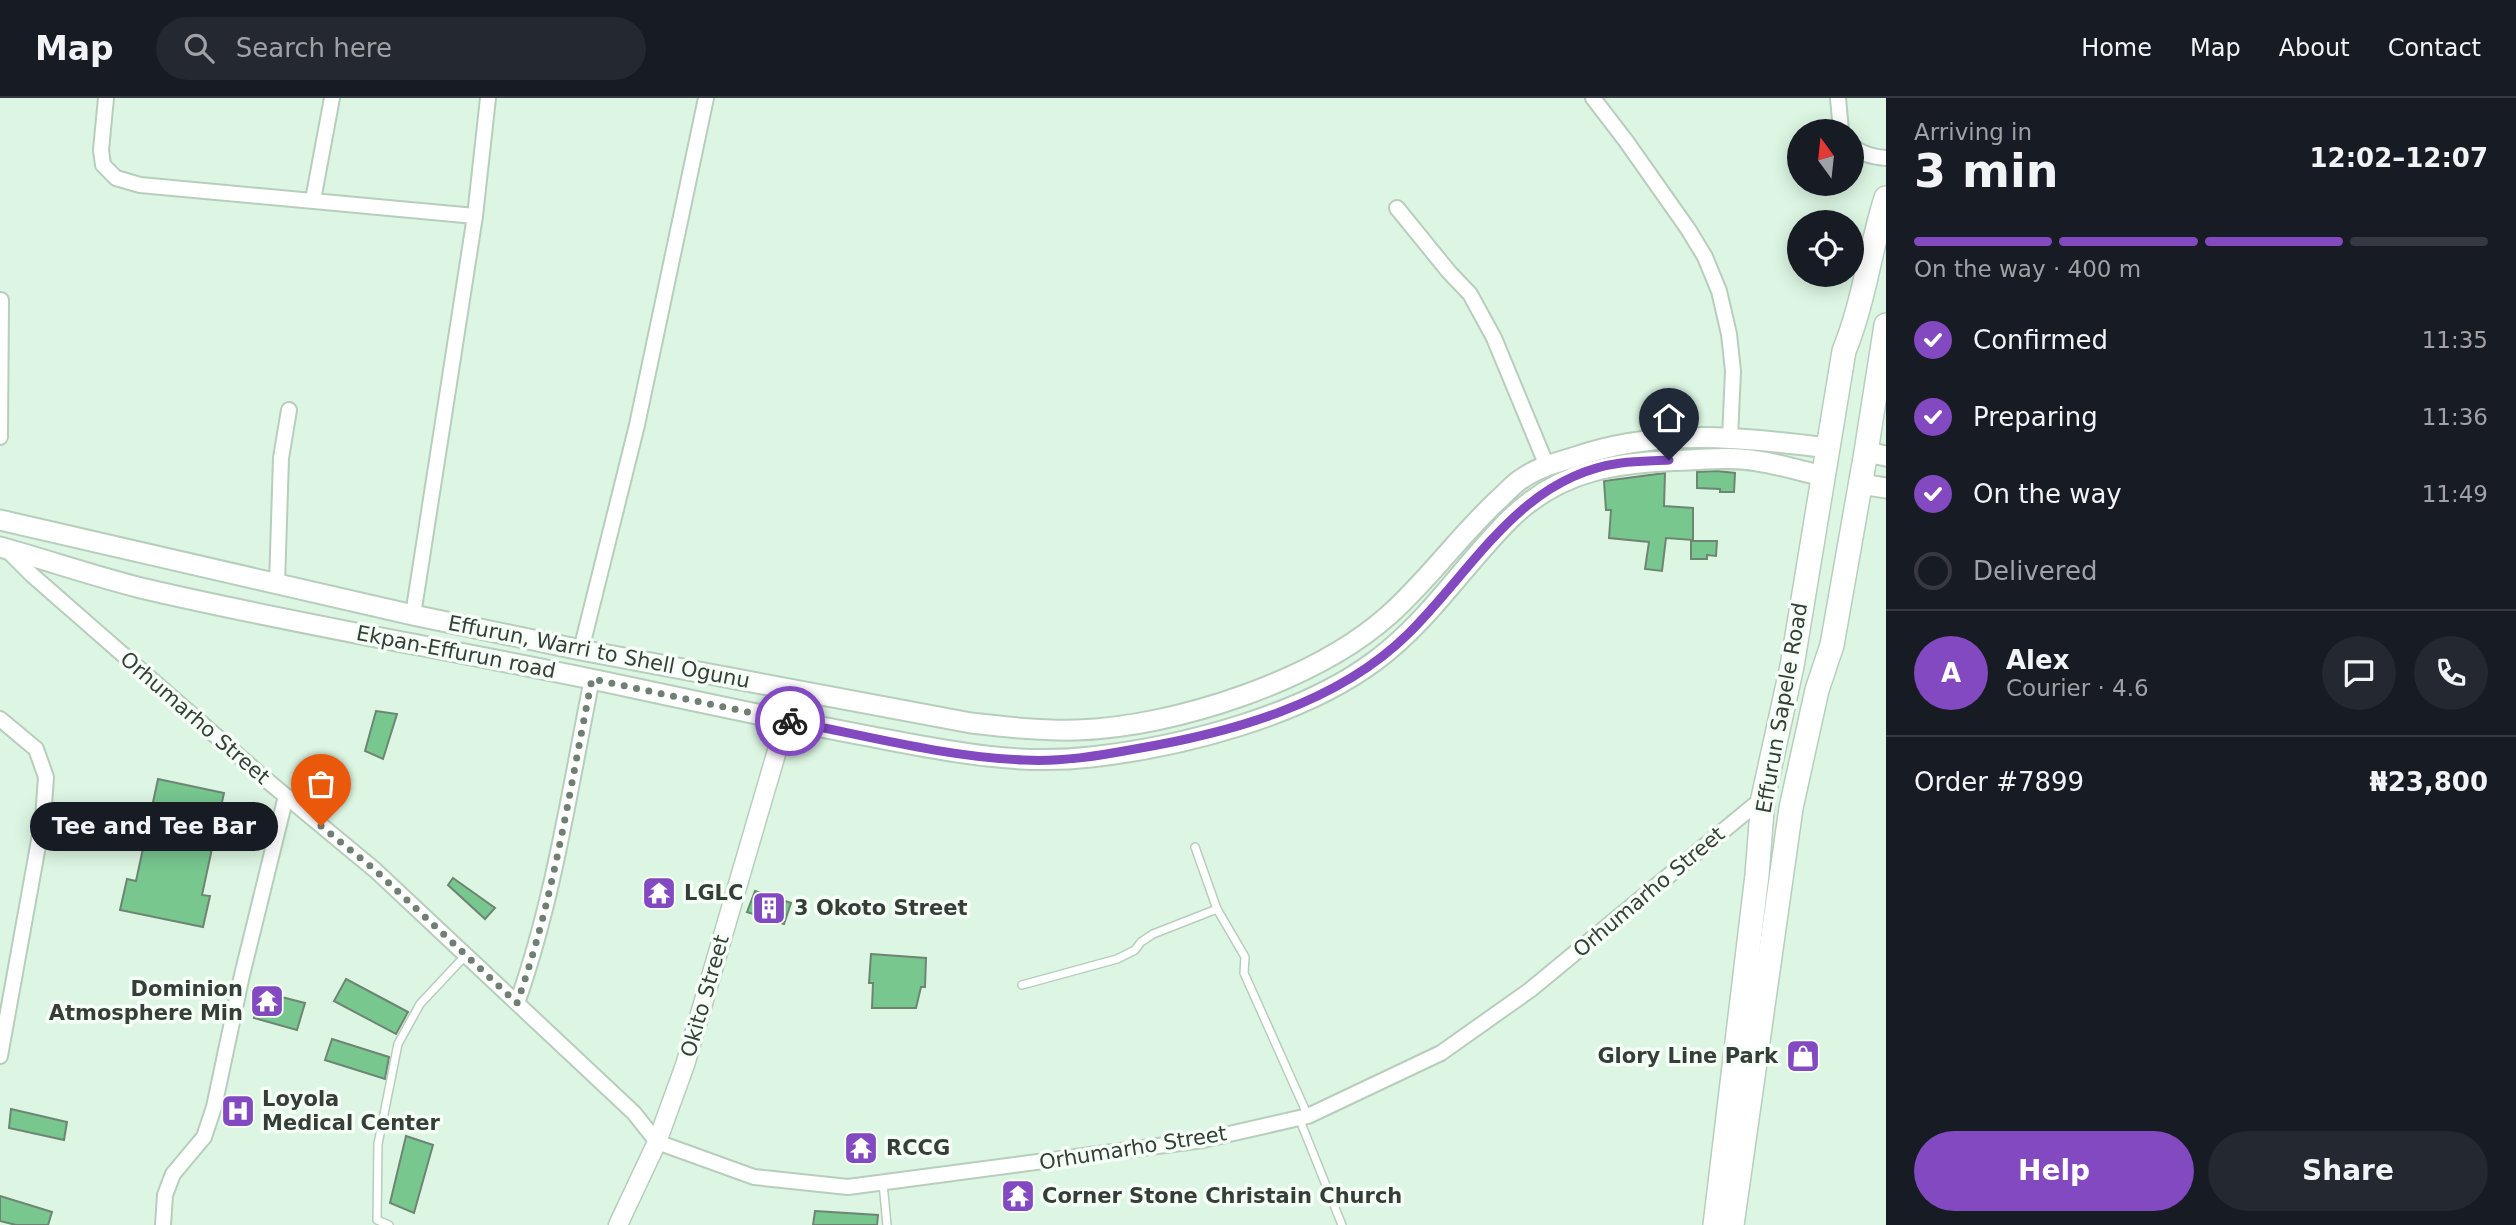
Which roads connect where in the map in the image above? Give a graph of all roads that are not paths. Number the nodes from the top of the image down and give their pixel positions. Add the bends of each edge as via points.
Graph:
1 (106, 98) edge
2 (332, 98) edge
3 (488, 98) edge
4 (706, 98) edge
5 (1592, 98) edge
6 (1838, 98) edge
7 (1840, 119) edge
8 (1864, 153) edge
9 (1886, 158) edge
10 (1886, 198) edge
11 (313, 200) junction
12 (1397, 208) dead end
13 (475, 216) junction
14 (1, 300) edge
15 (1886, 325) edge
16 (289, 410) dead end
17 (0, 437) edge
18 (1730, 438) junction
19 (1828, 448) junction
20 (1876, 454) edge
21 (1547, 466) junction
22 (1824, 476) junction
23 (1861, 484) junction
24 (1886, 488) edge
25 (0, 520) edge
26 (3, 548) edge
27 (277, 584) junction
28 (413, 615) junction
29 (581, 650) junction
30 (592, 679) junction
31 (0, 719) edge
32 (786, 720) junction
33 (971, 723) junction
34 (963, 754) junction
35 (286, 796) junction
36 (1763, 798) junction
37 (1195, 848) dead end
38 (1217, 909) junction
39 (466, 956) junction
40 (1022, 985) dead end
41 (517, 1003) junction
42 (0, 1056) edge
43 (1303, 1116) junction
44 (657, 1142) junction
45 (883, 1182) junction
46 (163, 1225) edge
47 (389, 1225) edge
48 (618, 1225) edge
49 (887, 1225) edge
50 (1342, 1225) edge
51 (1714, 1225) edge
52 (1732, 1225) edge

1 - 11 street via 101,150 103,165 116,178 140,185
2 - 11 street
3 - 13 street
4 - 29 street via 637,425
5 - 18 street via 1688,229 1714,279 1729,334 1733,371
6 - 7 street
8 - 9 street
10 - 19 highway, Effurun Sapele Road via 1844,351
11 - 13 street
12 - 21 street via 1470,294 1494,338
13 - 28 street
14 - 17 street
15 - 20 highway, Effurun Sapele Road
16 - 27 street via 281,458
18 - 19 main road, Effurun, Warri to Shell Ogunu
18 - 21 main road, Effurun, Warri to Shell Ogunu via 1662,437 1599,448
19 - 22 highway, Effurun Sapele Road
20 - 23 highway, Effurun Sapele Road
21 - 33 main road, Effurun, Warri to Shell Ogunu via 1522,478 1486,511 1391,613 1359,640 1321,661 1228,700 1132,725 1077,730
22 - 34 main road, Ekpan-Effurun road via 1738,459 1620,463 1586,472 1533,499 1510,519 1408,635 1373,662 1300,704 1174,743 1090,757 1026,760
22 - 36 highway, Effurun Sapele Road via 1793,666
23 - 24 main road
23 - 52 highway, Effurun Sapele Road via 1832,645 1817,690 1791,808
25 - 27 main road, Effurun, Warri to Shell Ogunu
26 - 30 main road, Ekpan-Effurun road via 150,590
26 - 35 street, Orhumarho Street
27 - 28 main road, Effurun, Warri to Shell Ogunu
28 - 29 main road, Effurun, Warri to Shell Ogunu
29 - 33 main road, Effurun, Warri to Shell Ogunu
30 - 32 main road, Ekpan-Effurun road
30 - 41 street via 552,884
31 - 42 street via 36,749 46,777 43,818
32 - 34 main road, Ekpan-Effurun road
32 - 44 street, Okito Street via 685,1065
33 - 34 main road
35 - 39 street, Orhumarho Street via 375,870
35 - 46 street via 214,1107 204,1137 173,1174 165,1195
36 - 43 street, Orhumarho Street via 1530,990 1441,1053
36 - 51 highway, Effurun Sapele Road
37 - 38 lane
38 - 40 lane via 1153,934 1117,959
38 - 43 lane via 1245,957 1244,972
39 - 41 street, Orhumarho Street
39 - 47 lane via 420,1004 398,1044 378,1144 377,1220
41 - 44 street, Orhumarho Street via 634,1113
43 - 45 street, Orhumarho Street via 1203,1140
43 - 50 lane
44 - 45 street, Orhumarho Street via 754,1177 848,1187
44 - 48 street, Okito Street
45 - 49 lane

